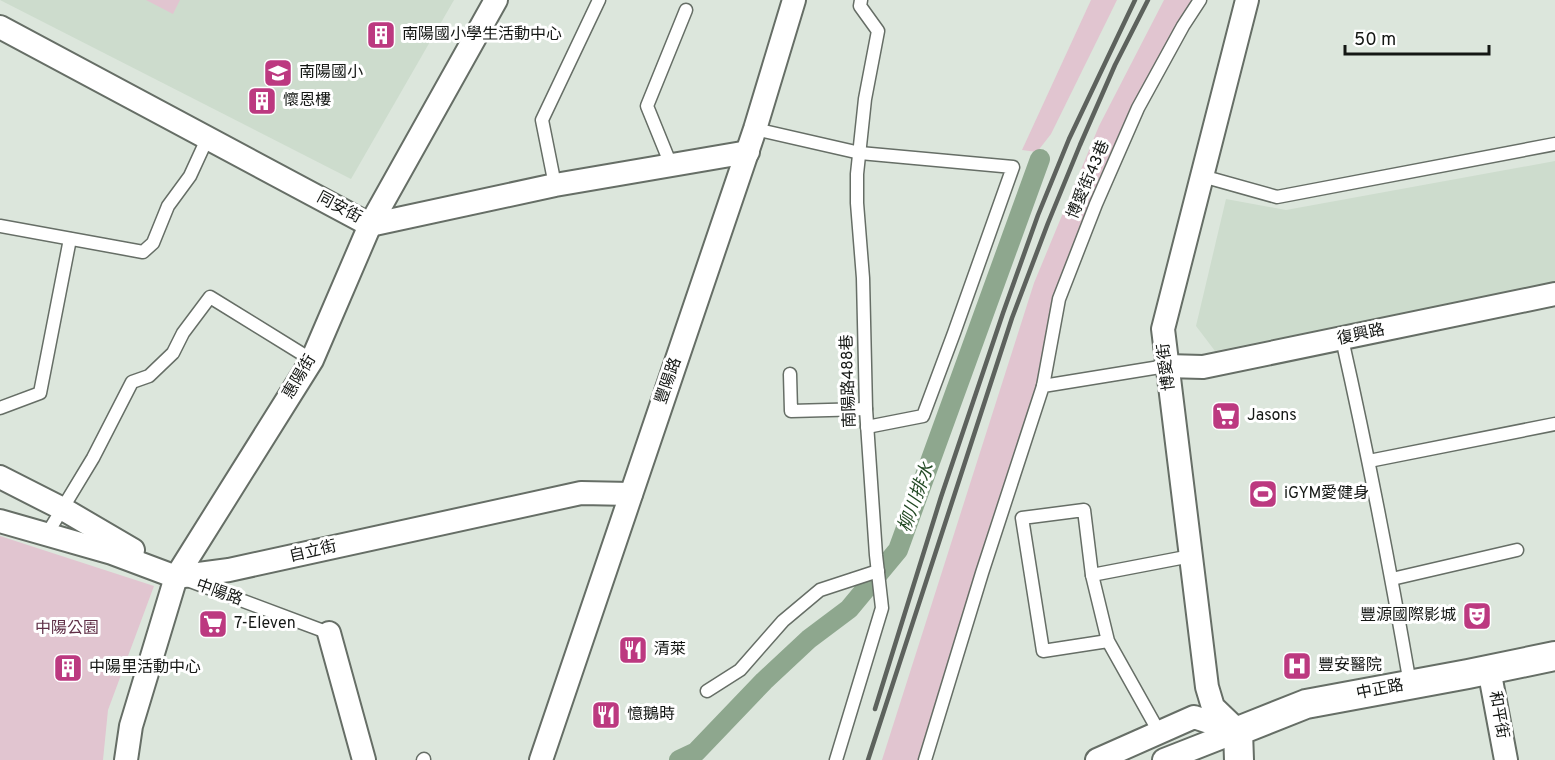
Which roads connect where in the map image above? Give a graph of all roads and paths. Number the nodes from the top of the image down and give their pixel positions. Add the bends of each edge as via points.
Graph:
1 (496, 0) edge
2 (599, 0) edge
3 (794, 0) edge
4 (861, 0) edge
5 (1200, 0) edge
6 (1247, 0) edge
7 (686, 10) dead end
8 (0, 27) edge
9 (755, 129) junction
10 (207, 139) junction
11 (1555, 144) edge
12 (748, 152) junction
13 (860, 153) junction
14 (671, 165) junction
15 (1202, 176) junction
16 (555, 185) junction
17 (370, 225) junction
18 (0, 226) edge
19 (70, 238) junction
20 (1555, 294) edge
21 (1342, 339) junction
22 (312, 360) junction
23 (1166, 366) junction
24 (790, 374) dead end
25 (1042, 386) junction
26 (0, 408) edge
27 (866, 409) junction
28 (1555, 424) edge
29 (867, 427) junction
30 (1369, 461) junction
31 (0, 477) edge
32 (631, 494) junction
33 (63, 509) junction
34 (0, 521) edge
35 (47, 534) junction
36 (1517, 550) dead end
37 (1191, 555) junction
38 (878, 571) junction
39 (1092, 575) junction
40 (176, 576) junction
41 (1392, 579) junction
42 (329, 633) joint
43 (1107, 640) junction
44 (1555, 656) edge
45 (1489, 669) junction
46 (1410, 684) junction
47 (707, 691) dead end
48 (1238, 731) junction
49 (1159, 732) junction
50 (126, 760) edge
51 (364, 760) edge
52 (541, 760) edge
53 (836, 760) edge
54 (925, 760) edge
55 (1097, 760) edge
56 (1164, 760) edge
57 (1239, 760) edge
58 (1506, 760) edge

1 - 17 street, 惠陽街
2 - 16 lane via 542,120
3 - 9 street, 豐陽路
4 - 13 lane, 南陽路488巷 via 878,31
5 - 25 lane, 博愛街43巷 via 1138,108 1095,204 1059,299
6 - 15 street, 博愛街
7 - 14 lane via 647,106
8 - 10 street, 同安街
9 - 12 street, 豐陽路
9 - 13 lane
10 - 17 street, 同安街
10 - 19 lane via 190,176 168,206 153,243 143,252
11 - 15 lane via 1277,197
12 - 14 street, 同安街
12 - 32 street, 豐陽路
13 - 27 lane, 南陽路488巷 via 856,174
13 - 29 lane via 1012,166 922,416
14 - 16 street, 同安街
15 - 23 street, 博愛街 via 1162,329
16 - 17 street, 同安街
17 - 22 street, 惠陽街
18 - 19 lane
19 - 26 lane via 39,393
20 - 21 street, 復興路
21 - 23 street, 復興路 via 1203,367
21 - 30 lane
22 - 33 lane via 210,297 173,353 149,376 132,382
22 - 40 street, 惠陽街
23 - 25 lane
23 - 37 street, 博愛街
24 - 27 lane via 791,411
25 - 54 lane, 博愛街43巷
27 - 29 lane, 南陽路488巷
28 - 30 lane
29 - 38 lane, 南陽路488巷
30 - 41 lane
31 - 33 street, 中陽路
32 - 40 street, 自立街 via 581,493 229,570
32 - 52 street, 豐陽路
33 - 35 lane
33 - 40 street, 中陽路
34 - 35 street, 自立街
35 - 40 street, 自立街
36 - 41 lane
37 - 39 lane
37 - 48 street, 博愛街 via 1206,680 1213,707
38 - 47 lane via 820,590 783,621 740,670
38 - 53 lane, 南陽路488巷 via 882,608
39 - 43 lane
39 - 43 lane via 1084,510 1022,518 1043,651
40 - 42 lane, 中陽路
40 - 50 street, 惠陽街 via 131,726
41 - 46 lane
42 - 51 street, 中陽路
43 - 49 lane
44 - 45 street, 中正路
45 - 46 street, 中正路
45 - 58 street, 和平街
46 - 48 street, 中正路 via 1306,704
48 - 49 street via 1194,717
48 - 56 street
48 - 57 street
49 - 55 street

